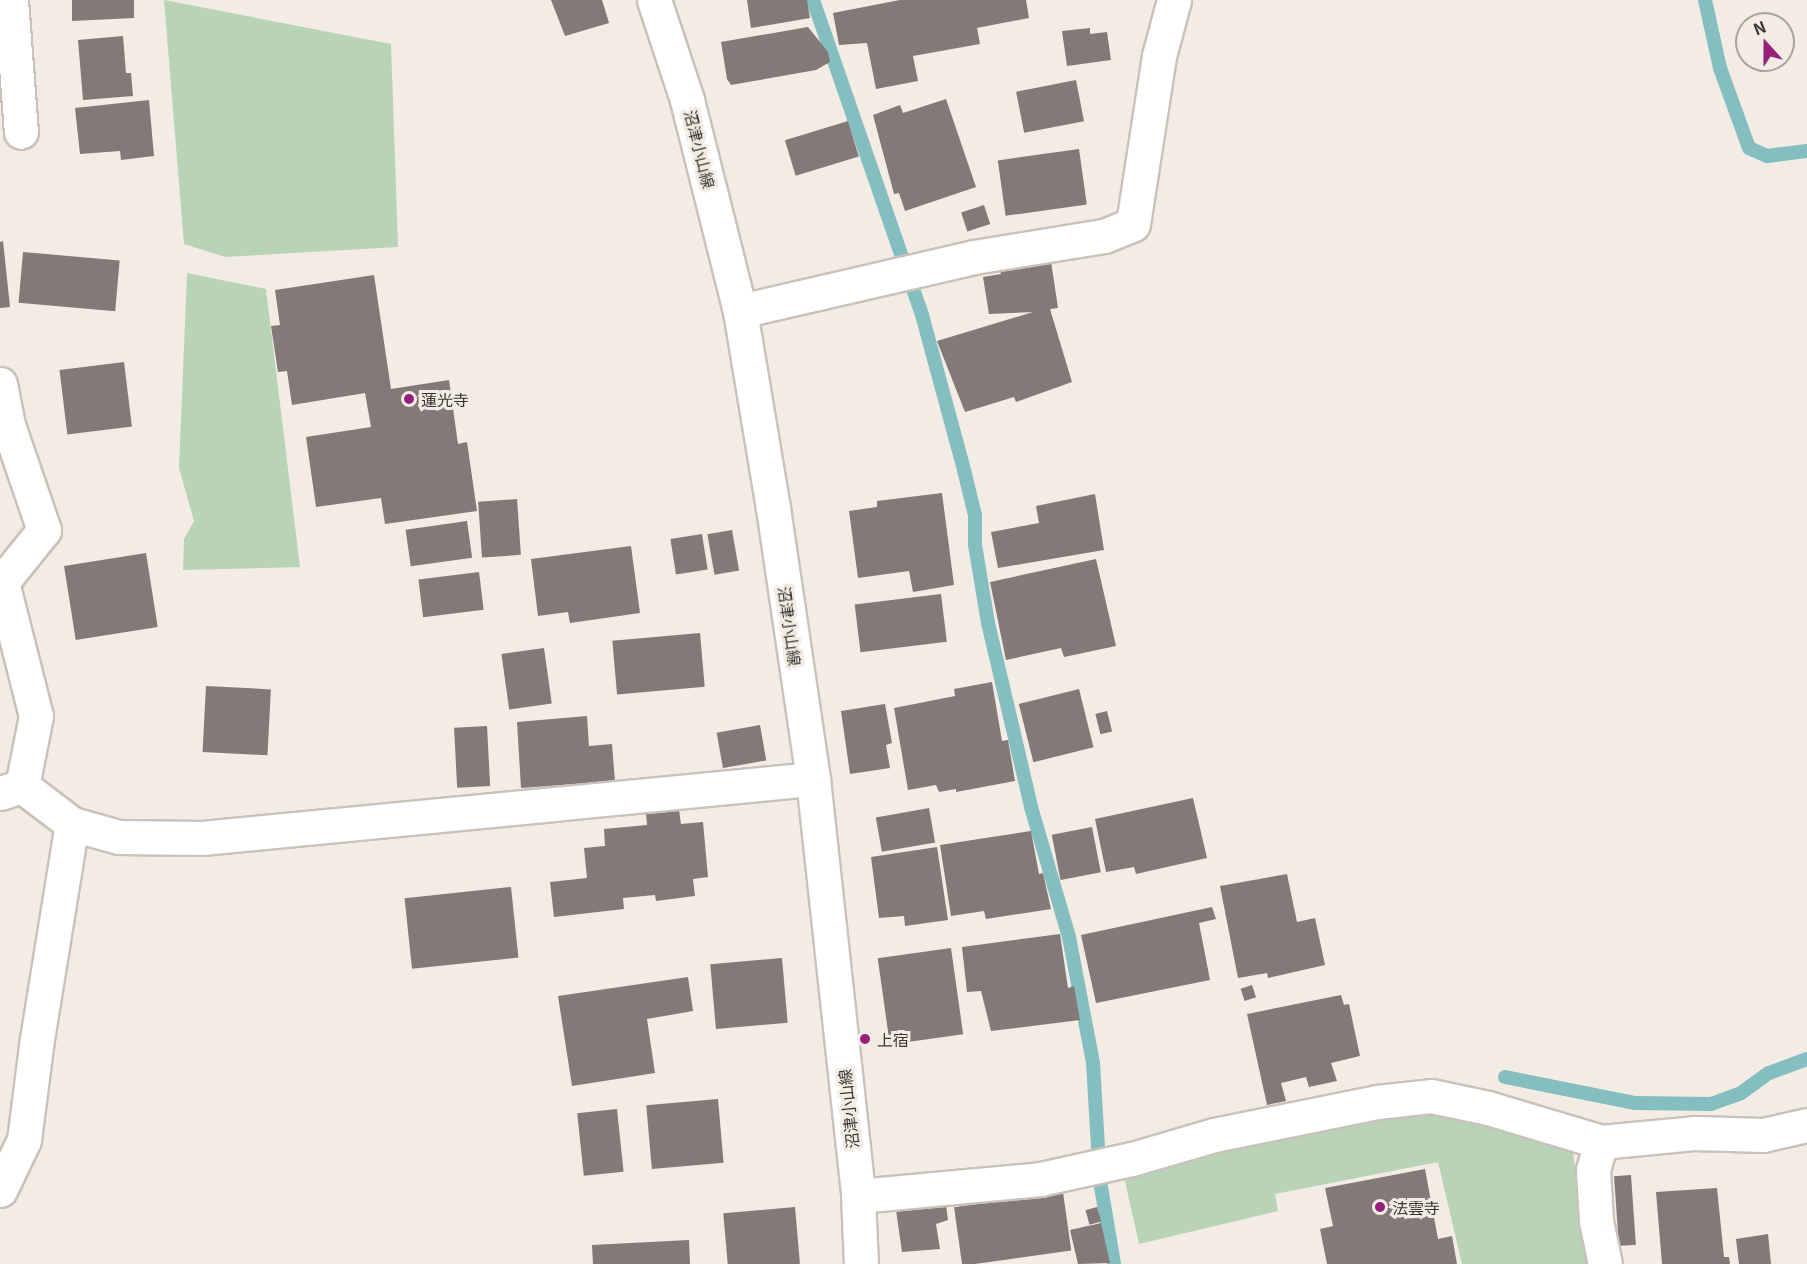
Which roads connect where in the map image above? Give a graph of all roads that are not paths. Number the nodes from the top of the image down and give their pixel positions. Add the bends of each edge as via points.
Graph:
1 (11, 0) edge
2 (654, 0) edge
3 (1174, 0) edge
4 (21, 132) dead end
5 (740, 311) junction
6 (0, 384) edge
7 (813, 779) junction
8 (11, 789) edge
9 (72, 824) junction
10 (1807, 1125) edge
11 (1601, 1142) junction
12 (0, 1190) edge
13 (858, 1196) junction
14 (861, 1264) edge
15 (1605, 1264) edge

1 - 4 street
2 - 5 street, 沼津小山線 via 687,100
3 - 5 street via 1159,56 1133,224 1104,236 974,257
5 - 7 street, 沼津小山線
6 - 8 street via 8,425 44,530 2,582 36,716
7 - 9 street via 202,838 119,837
7 - 13 street, 沼津小山線
8 - 9 street
9 - 12 street via 24,1140
10 - 11 street via 1763,1135 1694,1133
11 - 13 street via 1488,1108 1431,1096 1377,1102 1214,1135 1040,1179
11 - 15 street via 1593,1170 1596,1221
13 - 14 street, 沼津小山線

